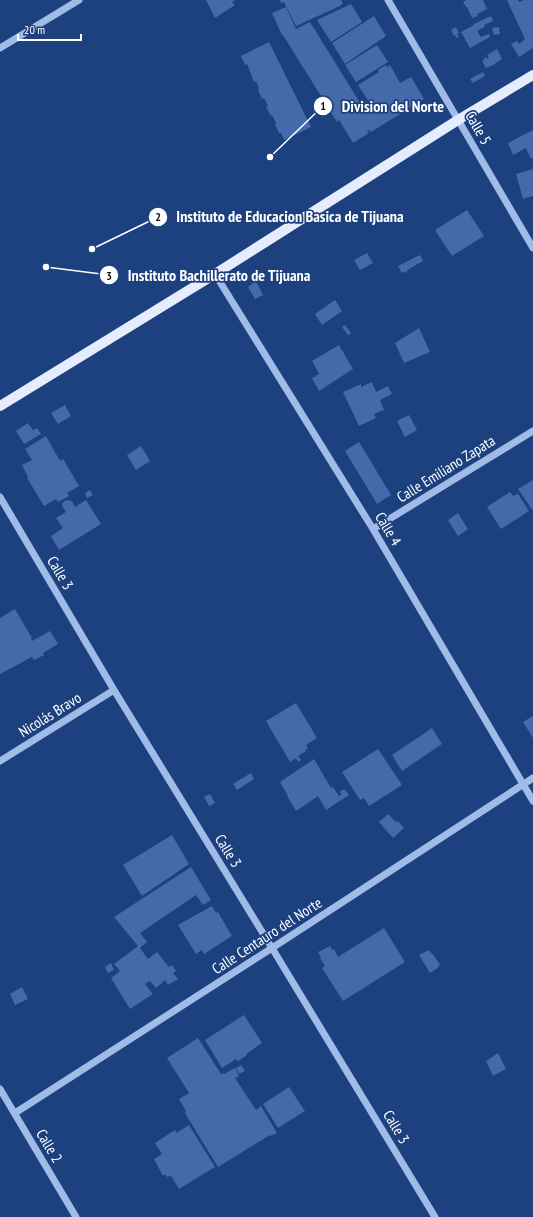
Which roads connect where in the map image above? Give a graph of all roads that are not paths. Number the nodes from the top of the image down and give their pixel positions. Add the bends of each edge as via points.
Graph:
1 (388, 0) edge
2 (74, 1) edge
3 (0, 48) edge
4 (533, 76) edge
5 (458, 120) junction
6 (533, 248) edge
7 (215, 274) junction
8 (0, 406) edge
9 (533, 431) edge
10 (0, 497) edge
11 (373, 529) junction
12 (114, 690) junction
13 (0, 761) edge
14 (533, 778) edge
15 (523, 784) junction
16 (533, 801) edge
17 (272, 948) junction
18 (0, 1089) edge
19 (15, 1113) junction
20 (76, 1217) edge
21 (435, 1217) edge

1 - 5 street, Calle 5
2 - 3 street
4 - 5 main road
5 - 6 street, Calle 5
5 - 7 main road
7 - 8 main road
7 - 11 street, Calle 4
9 - 11 street, Calle Emiliano Zapata
10 - 12 street, Calle 3
11 - 15 street, Calle 4
12 - 13 street, Nicolás Bravo
12 - 17 street, Calle 3
14 - 15 street, Calle Centauro del Norte
15 - 16 street, Calle 4
15 - 17 street, Calle Centauro del Norte
17 - 19 street, Calle Centauro del Norte
17 - 21 street, Calle 3
18 - 19 street, Calle 2
19 - 20 street, Calle 2

